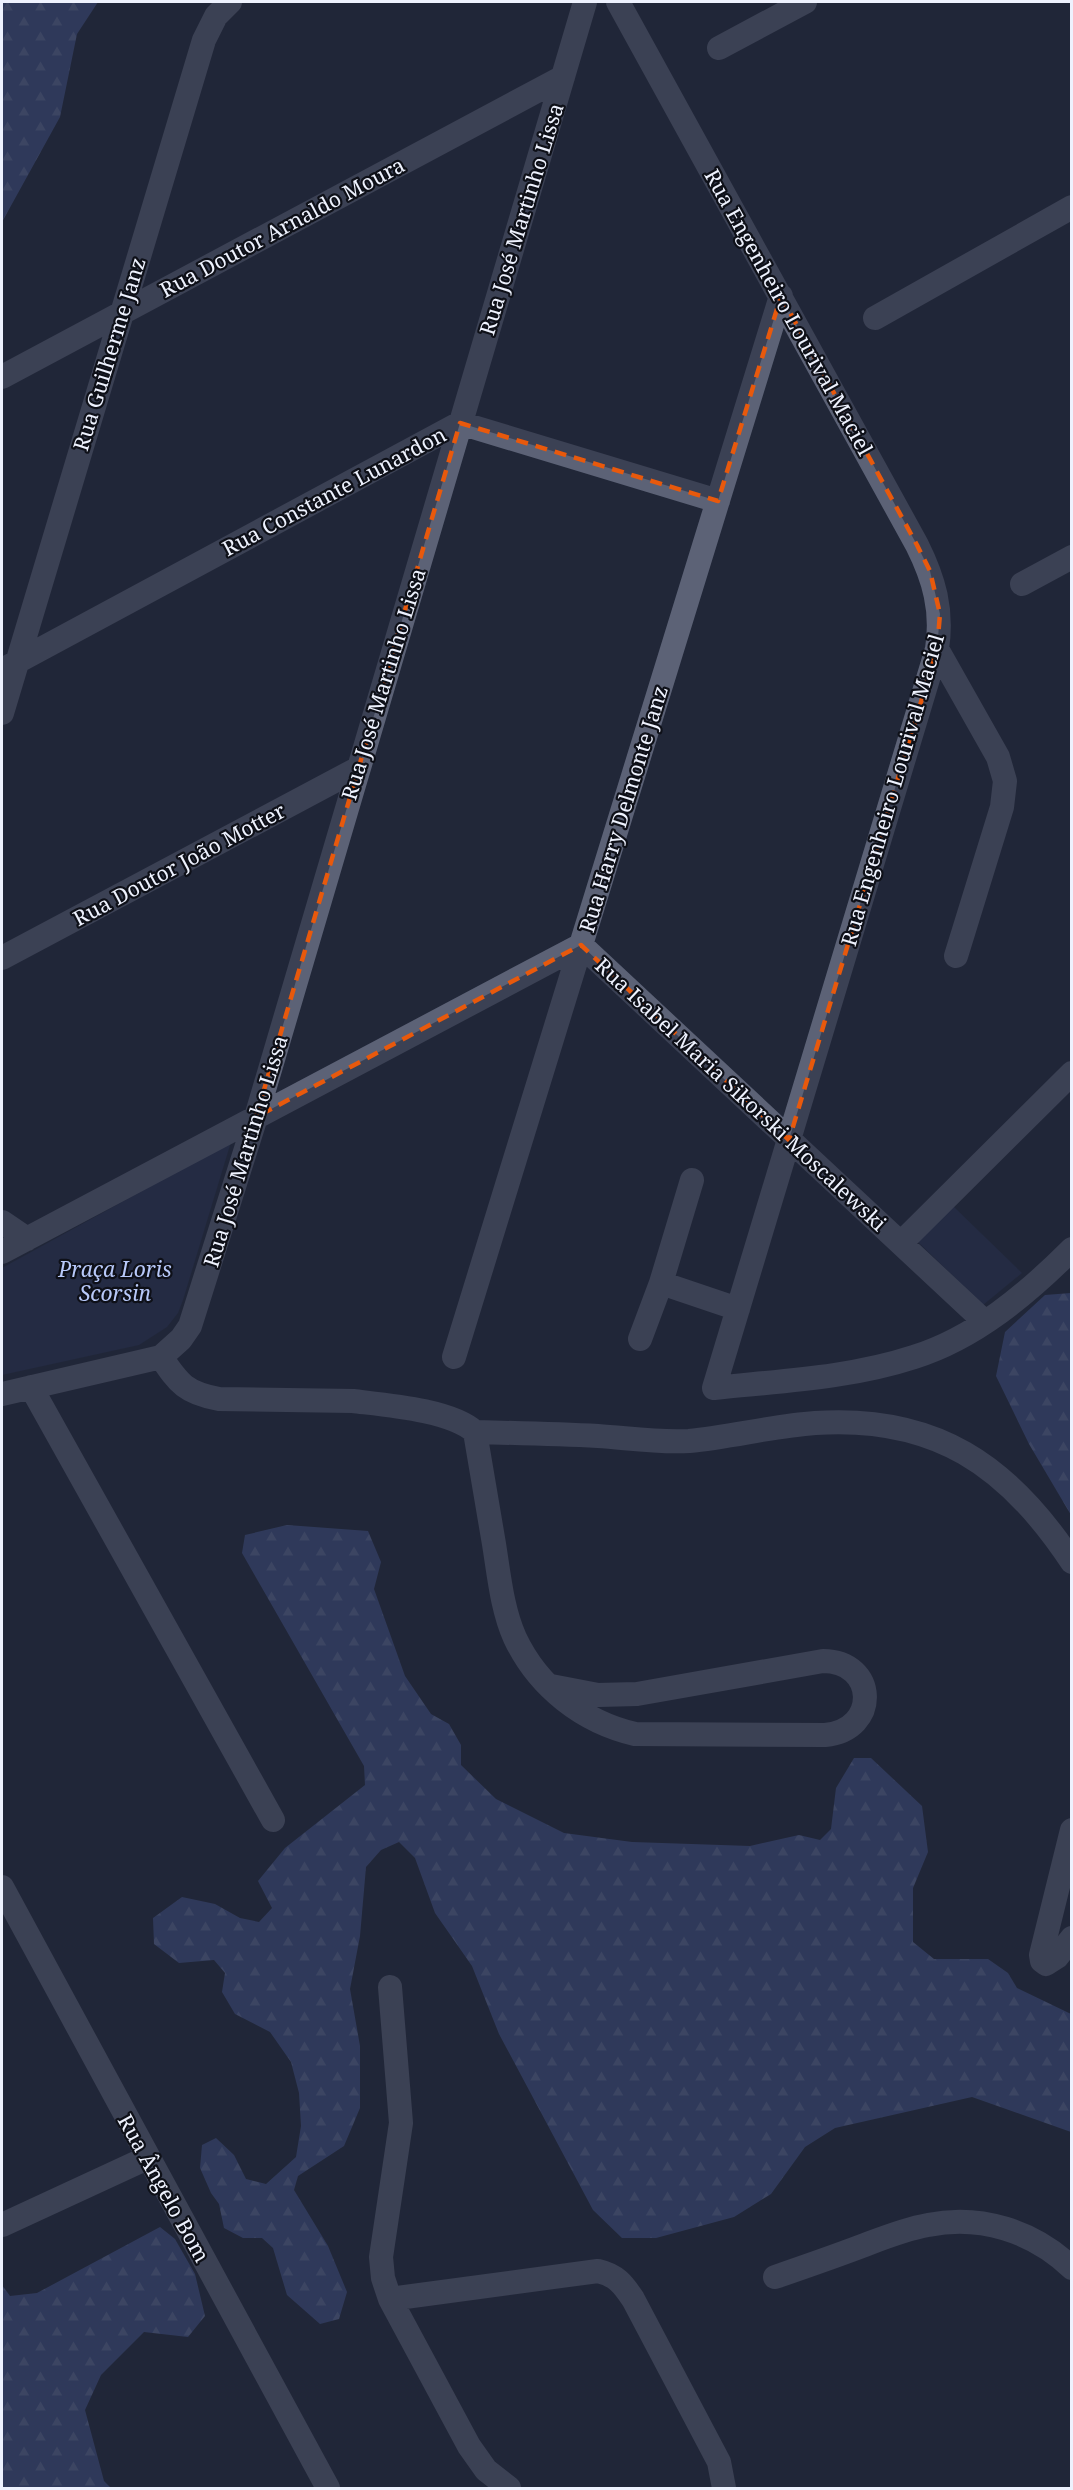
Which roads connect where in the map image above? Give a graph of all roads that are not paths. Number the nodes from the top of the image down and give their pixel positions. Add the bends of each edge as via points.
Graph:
1 (230, 2) edge
2 (585, 2) edge
3 (618, 2) edge
4 (805, 2) edge
5 (719, 48) dead end
6 (563, 77) junction
7 (1071, 207) edge
8 (780, 296) junction
9 (122, 313) junction
10 (875, 318) dead end
11 (2, 377) edge
12 (460, 423) junction
13 (718, 501) junction
14 (1071, 557) edge
15 (1022, 584) dead end
16 (937, 649) junction
17 (9, 666) edge
18 (2, 712) edge
19 (357, 769) junction
20 (581, 945) junction
21 (956, 956) dead end
22 (2, 958) edge
23 (1071, 1073) edge
24 (256, 1117) junction
25 (789, 1140) junction
26 (692, 1180) dead end
27 (2, 1222) edge
28 (27, 1239) junction
29 (901, 1244) junction
30 (1071, 1250) edge
31 (2, 1252) edge
32 (661, 1283) junction
33 (738, 1309) junction
34 (985, 1322) junction
35 (640, 1339) dead end
36 (161, 1357) junction
37 (454, 1357) dead end
38 (31, 1387) junction
39 (2, 1394) edge
40 (476, 1432) junction
41 (1071, 1562) edge
42 (551, 1686) junction
43 (273, 1820) dead end
44 (1071, 1830) edge
45 (2, 1887) edge
46 (1071, 1938) edge
47 (390, 1987) dead end
48 (147, 2158) junction
49 (2, 2225) edge
50 (1071, 2268) edge
51 (775, 2277) dead end
52 (390, 2299) junction
53 (328, 2488) edge
54 (509, 2488) edge
55 (724, 2488) edge

1 - 9 street, Rua Guilherme Janz via 216,16 204,40
2 - 6 street, Rua José Martinho Lissa
3 - 8 street, Rua Engenheiro Lourival Maciel
4 - 5 street
6 - 9 street, Rua Doutor Arnaldo Moura
6 - 12 street, Rua José Martinho Lissa
7 - 10 street
8 - 13 street, Rua Harry Delmonte Janz
8 - 16 street, Rua Engenheiro Lourival Maciel via 930,572 940,614
9 - 11 street, Rua Doutor Arnaldo Moura
9 - 17 street, Rua Guilherme Janz
12 - 13 street, Rua Constante Lunardon
12 - 17 street, Rua Constante Lunardon
12 - 19 street, Rua José Martinho Lissa
13 - 20 street, Rua Harry Delmonte Janz
14 - 15 street
16 - 21 street via 998,757 1005,781 1002,807
16 - 25 street, Rua Engenheiro Lourival Maciel
17 - 18 street, Rua Guilherme Janz
19 - 22 street, Rua Doutor João Motter
19 - 24 street, Rua José Martinho Lissa
20 - 24 street, Rua Isabel Maria Sikorski Moscalewski
20 - 25 street, Rua Isabel Maria Sikorski Moscalewski
20 - 37 street, Rua Harry Delmonte Janz
23 - 29 street
24 - 28 street, Rua Isabel Maria Sikorski Moscalewski
24 - 36 street, Rua José Martinho Lissa via 190,1326
25 - 29 street, Rua Isabel Maria Sikorski Moscalewski
25 - 33 street, Rua Engenheiro Lourival Maciel
26 - 32 street
27 - 28 street
28 - 31 street, Rua Isabel Maria Sikorski Moscalewski
29 - 34 street, Rua Isabel Maria Sikorski Moscalewski
30 - 34 street via 1010,1305
32 - 33 street
32 - 35 street
33 - 34 street, Rua Engenheiro Lourival Maciel via 714,1388 877,1367 915,1357
36 - 38 street
36 - 40 street via 182,1387 198,1395 219,1399 353,1401 454,1418
38 - 39 street
38 - 43 street
40 - 41 street via 673,1441 813,1423 905,1429 961,1451 1010,1485 1033,1508
40 - 42 street via 506,1609 526,1656
42 - 42 street via 589,1718 611,1728 661,1736 839,1734 853,1726 862,1714 866,1696 862,1680 837,1661 637,1694 598,1695
44 - 46 street via 1042,1961 1053,1962
45 - 48 street, Rua Ângelo Bom
47 - 52 street via 401,2123 381,2257 382,2278
48 - 49 street
48 - 53 street, Rua Ângelo Bom
50 - 51 street via 1035,2239 1009,2229 961,2221 902,2232
52 - 54 street via 469,2446 486,2469
52 - 55 street via 598,2271 612,2274 633,2299 709,2442 719,2462

